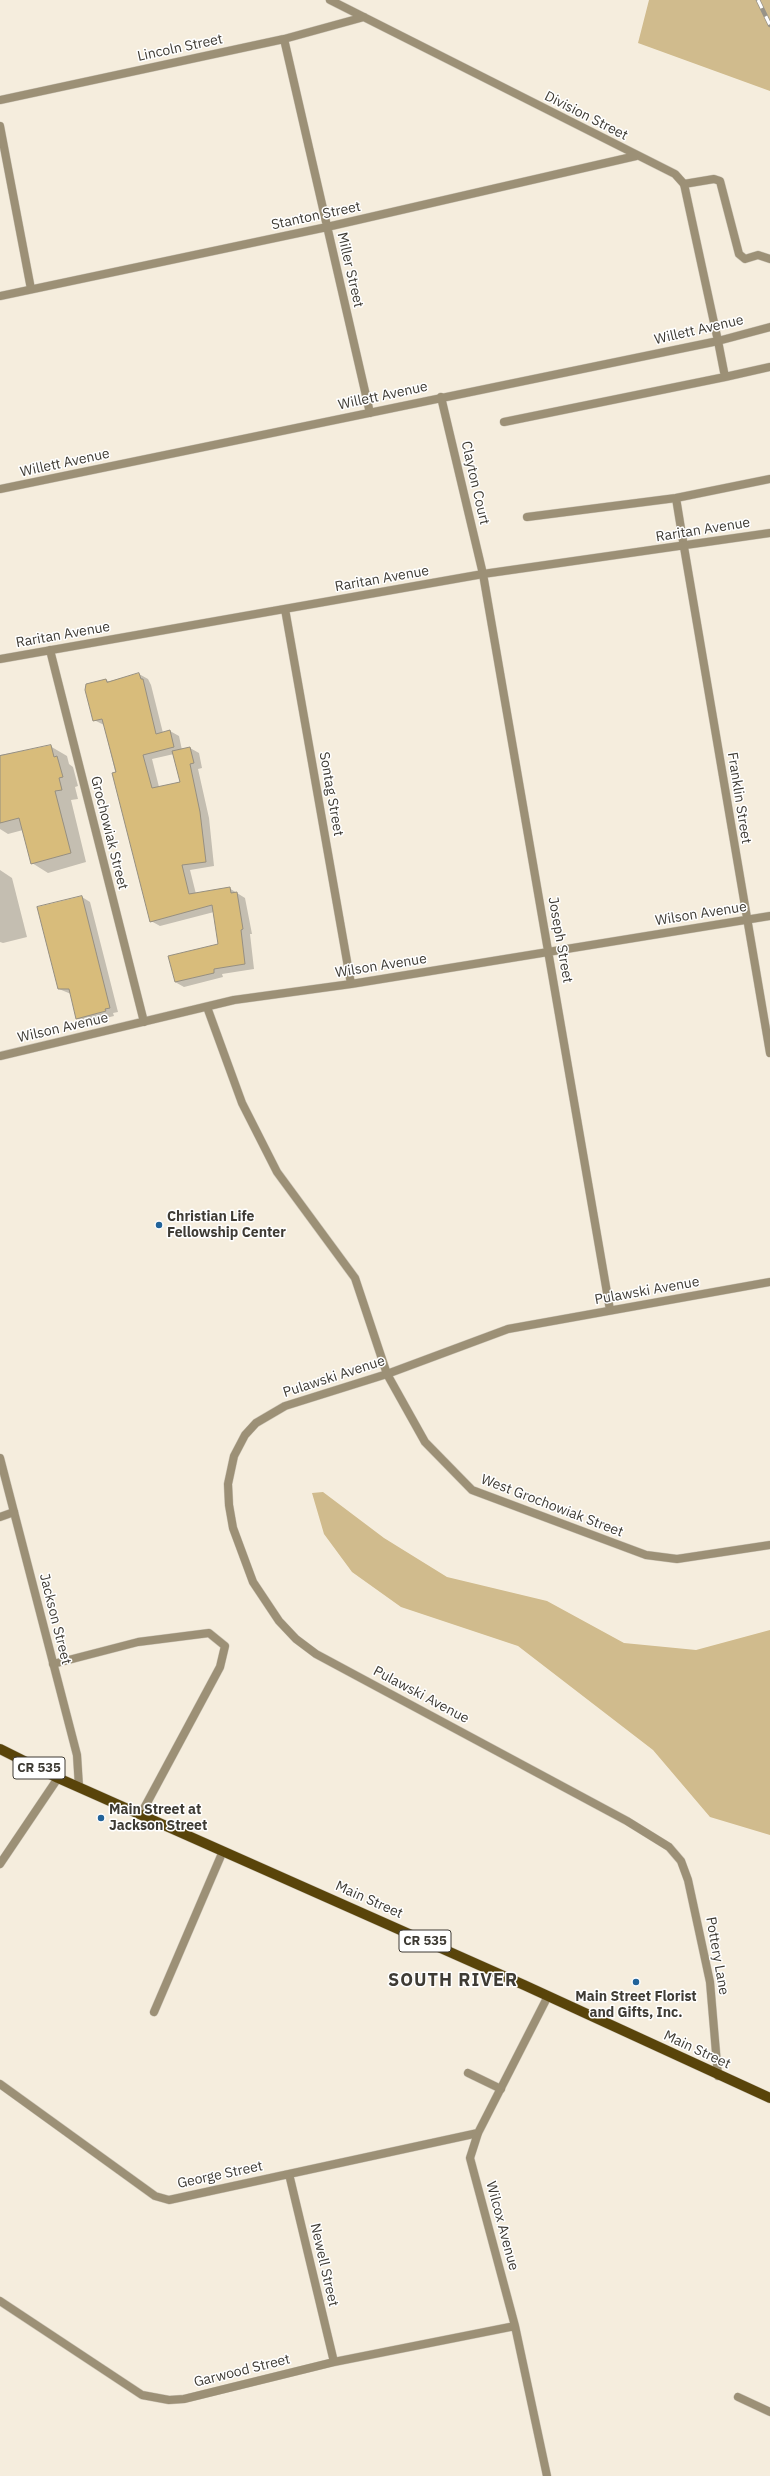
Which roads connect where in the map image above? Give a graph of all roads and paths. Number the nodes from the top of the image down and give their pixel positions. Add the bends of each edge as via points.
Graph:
1 (330, 0) edge
2 (364, 17) junction
3 (284, 39) junction
4 (0, 100) edge
5 (0, 126) edge
6 (636, 156) junction
7 (684, 184) junction
8 (326, 227) junction
9 (770, 259) edge
10 (31, 289) junction
11 (0, 296) edge
12 (770, 327) edge
13 (718, 341) junction
14 (770, 367) edge
15 (725, 377) junction
16 (441, 397) junction
17 (370, 412) junction
18 (504, 422) dead end
19 (770, 479) edge
20 (0, 489) edge
21 (676, 498) junction
22 (527, 517) dead end
23 (770, 533) edge
24 (684, 547) junction
25 (483, 574) junction
26 (286, 609) junction
27 (50, 650) junction
28 (0, 659) edge
29 (770, 916) edge
30 (746, 920) junction
31 (549, 952) junction
32 (351, 984) junction
33 (207, 1007) junction
34 (144, 1022) junction
35 (770, 1053) edge
36 (0, 1056) edge
37 (770, 1282) edge
38 (610, 1310) junction
39 (387, 1374) junction
40 (0, 1458) edge
41 (14, 1512) junction
42 (0, 1517) edge
43 (770, 1545) edge
44 (53, 1664) junction
45 (0, 1748) edge
46 (58, 1778) junction
47 (79, 1786) junction
48 (142, 1814) junction
49 (669, 1848) joint
50 (223, 1851) junction
51 (0, 1864) edge
52 (548, 1996) junction
53 (154, 2012) dead end
54 (468, 2073) dead end
55 (718, 2076) junction
56 (0, 2084) edge
57 (501, 2089) junction
58 (770, 2098) edge
59 (478, 2133) junction
60 (290, 2174) junction
61 (0, 2301) edge
62 (515, 2326) junction
63 (334, 2362) junction
64 (738, 2397) dead end
65 (770, 2412) edge
66 (547, 2476) edge

1 - 2 street, Division Street
2 - 3 street, Lincoln Street
2 - 6 street, Division Street
3 - 4 street, Lincoln Street
3 - 8 street, Miller Street
5 - 10 street
6 - 7 street, Division Street via 675,174
6 - 8 street, Stanton Street
7 - 9 street via 714,179 720,181 739,254 746,259 758,255
7 - 13 street
8 - 10 street, Stanton Street
8 - 17 street, Miller Street
10 - 11 street, Stanton Street
12 - 13 street, Willett Avenue
13 - 15 street
13 - 16 street, Willett Avenue
14 - 15 street
15 - 18 street
16 - 17 street, Willett Avenue
16 - 25 street, Clayton Court
17 - 20 street, Willett Avenue
19 - 21 street
21 - 22 street
21 - 24 street, Franklin Street
23 - 24 street, Raritan Avenue
24 - 25 street, Raritan Avenue
24 - 30 street, Franklin Street
25 - 26 street, Raritan Avenue
25 - 31 street, Joseph Street
26 - 27 street, Raritan Avenue
26 - 32 street, Sontag Street
27 - 28 street, Raritan Avenue
27 - 34 street, Grochowiak Street
29 - 30 street, Wilson Avenue
30 - 31 street, Wilson Avenue
30 - 35 street, Franklin Street
31 - 32 street, Wilson Avenue
31 - 38 street, Joseph Street
32 - 33 street, Wilson Avenue via 234,1000
33 - 34 street, Wilson Avenue
33 - 39 street, West Grochowiak Street via 242,1103 277,1172 356,1278
34 - 36 street, Wilson Avenue
37 - 38 street, Pulawski Avenue
38 - 39 street, Pulawski Avenue via 508,1329
39 - 43 street, West Grochowiak Street via 425,1442 472,1490 646,1555 677,1559
39 - 49 street, Pulawski Avenue via 285,1406 256,1423 245,1435 234,1456 228,1484 229,1505 233,1528 253,1582 279,1621 296,1639 316,1654 627,1820
40 - 41 street, Jackson Street
41 - 42 street
41 - 44 street, Jackson Street
44 - 47 street, Jackson Street via 77,1755
44 - 48 street via 138,1642 209,1633 225,1646 220,1667
45 - 46 main road, Main Street / CR 535
46 - 47 main road, Main Street / CR 535
46 - 51 street
47 - 48 main road, Main Street / CR 535
48 - 50 main road, Main Street / CR 535
49 - 55 street, Pottery Lane via 680,1861 694,1902 710,1982
50 - 52 main road, Main Street / CR 535
50 - 53 street
52 - 55 main road, Main Street / CR 535
52 - 57 street, Wilcox Avenue
54 - 57 street
55 - 58 main road, Main Street / CR 535
56 - 60 street, George Street via 155,2196 169,2200
57 - 59 street, Wilcox Avenue
59 - 60 street, George Street
59 - 62 street, Wilcox Avenue via 470,2158
60 - 63 street, Newell Street
61 - 63 street, Garwood Street via 142,2395 158,2399 184,2399
62 - 63 street, Garwood Street
62 - 66 street, Wilcox Avenue
64 - 65 street

